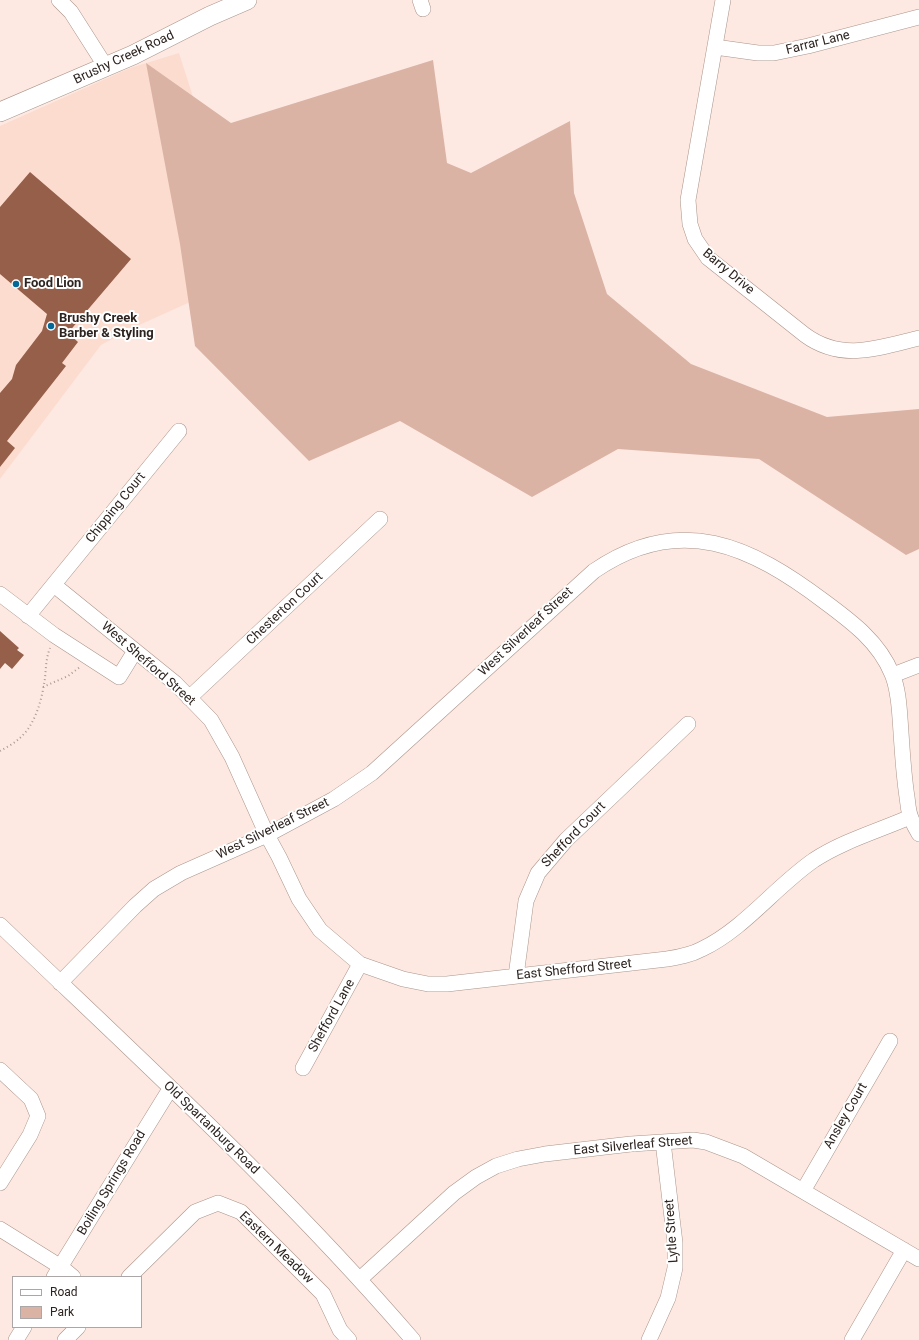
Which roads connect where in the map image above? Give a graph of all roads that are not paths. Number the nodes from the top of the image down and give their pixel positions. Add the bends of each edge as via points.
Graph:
1 (59, 0) edge
2 (247, 0) edge
3 (722, 0) edge
4 (919, 17) edge
5 (715, 47) junction
6 (106, 67) junction
7 (0, 112) edge
8 (919, 338) edge
9 (179, 431) dead end
10 (380, 519) dead end
11 (54, 585) junction
12 (0, 594) edge
13 (28, 616) junction
14 (135, 651) junction
15 (919, 665) edge
16 (893, 674) junction
17 (189, 698) junction
18 (688, 724) dead end
19 (910, 817) junction
20 (919, 834) edge
21 (267, 835) junction
22 (0, 925) edge
23 (360, 964) junction
24 (516, 976) junction
25 (60, 983) junction
26 (890, 1041) dead end
27 (303, 1068) dead end
28 (0, 1070) edge
29 (170, 1089) junction
30 (663, 1142) junction
31 (0, 1183) edge
32 (803, 1191) junction
33 (0, 1229) edge
34 (904, 1250) junction
35 (919, 1258) edge
36 (57, 1272) edge
37 (70, 1276) edge
38 (130, 1276) edge
39 (360, 1279) junction
40 (23, 1328) edge
41 (77, 1328) edge
42 (16, 1340) edge
43 (65, 1340) edge
44 (348, 1340) edge
45 (413, 1340) edge
46 (650, 1340) edge
47 (852, 1340) edge

1 - 6 street via 75,19
2 - 6 main road, Brushy Creek Road
3 - 5 street, Barry Drive
4 - 5 street, Farrar Lane via 779,52 758,53
5 - 8 street, Barry Drive via 688,200 690,224 702,252 820,344 834,349 859,351
6 - 7 main road, Brushy Creek Road
9 - 11 street, Chipping Court
10 - 17 street, Chesterton Court
11 - 13 street
11 - 14 street, West Shefford Street
12 - 13 street
13 - 14 street via 119,677
14 - 17 street, West Shefford Street
15 - 16 street
16 - 19 street, West Silverleaf Street via 898,696
16 - 21 street, West Silverleaf Street via 883,656 859,628 813,593 757,557 708,542 672,541 644,546 607,562 581,581 372,773 334,799
17 - 21 street, West Shefford Street via 211,720 222,738
18 - 24 street, Shefford Court via 566,840 538,873 526,901
19 - 20 street
19 - 24 street, East Shefford Street via 848,842 814,860 788,879 729,932 701,950 667,959
21 - 23 street, East Shefford Street via 311,918 330,939
21 - 25 street, West Silverleaf Street via 154,889
22 - 25 street, Old Spartanburg Road
23 - 24 street, East Shefford Street via 428,984
23 - 27 street, Shefford Lane
25 - 29 street, Old Spartanburg Road
26 - 32 street, Ansley Court
28 - 31 street via 31,1099 38,1116 30,1135
29 - 36 street, Boiling Springs Road
29 - 39 street, Old Spartanburg Road via 257,1172
30 - 32 street, East Silverleaf Street via 693,1140 719,1146 743,1156
30 - 39 street, East Silverleaf Street via 545,1154 496,1166 454,1193
30 - 46 street, Lytle Street via 675,1243 675,1268 668,1298
32 - 34 street, East Silverleaf Street
33 - 36 street
34 - 35 street, East Silverleaf Street
34 - 47 street
36 - 37 street
38 - 44 street, Eastern Meadow via 195,1212 218,1203 241,1212 323,1294 340,1330
39 - 45 street, Old Spartanburg Road
40 - 42 street
41 - 43 street

